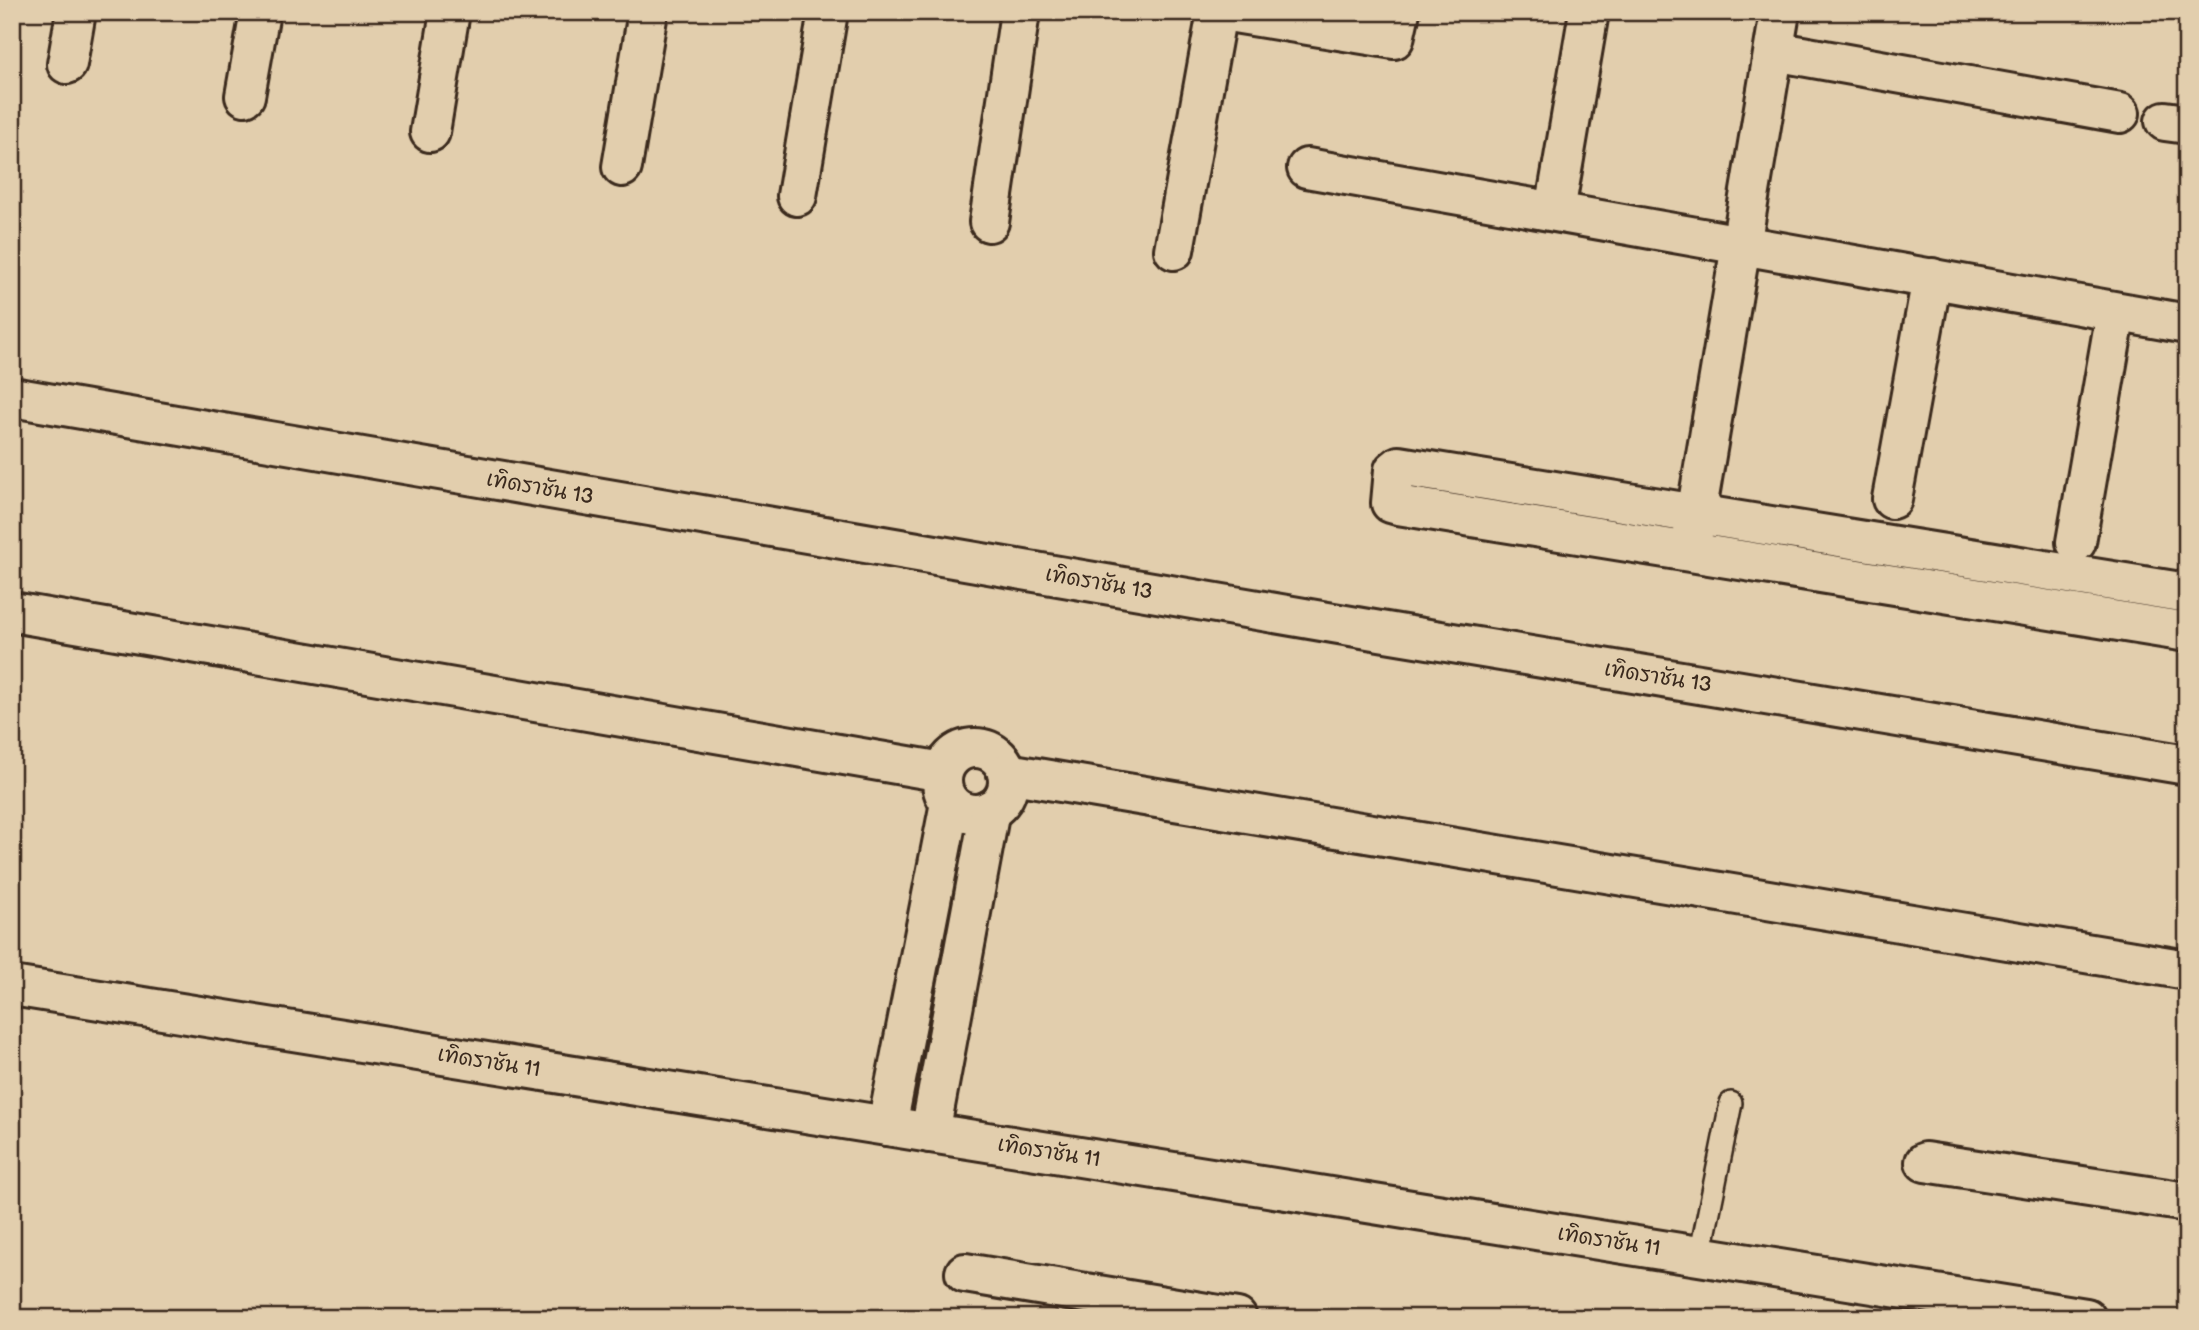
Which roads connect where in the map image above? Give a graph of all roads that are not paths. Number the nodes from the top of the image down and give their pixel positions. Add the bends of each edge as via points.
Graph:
1 (76, 12) edge
2 (260, 12) edge
3 (450, 12) edge
4 (648, 12) edge
5 (828, 12) edge
6 (1020, 12) edge
7 (1217, 12) edge
8 (1228, 12) edge
9 (1400, 12) edge
10 (1589, 12) edge
11 (1780, 12) edge
12 (1774, 51) junction
13 (67, 64) dead end
14 (246, 96) dead end
15 (2120, 113) dead end
16 (430, 132) dead end
17 (622, 167) dead end
18 (1307, 168) dead end
19 (797, 196) dead end
20 (1555, 211) junction
21 (989, 222) dead end
22 (1741, 243) junction
23 (1174, 250) dead end
24 (1932, 278) junction
25 (2116, 312) junction
26 (2187, 324) edge
27 (12, 397) edge
28 (1892, 499) dead end
29 (1694, 514) junction
30 (2076, 542) dead end
31 (1691, 552) junction
32 (2187, 593) edge
33 (12, 612) edge
34 (2187, 632) edge
35 (2187, 765) edge
36 (1007, 773) junction
37 (947, 788) junction
38 (990, 810) junction
39 (2187, 970) edge
40 (12, 986) edge
41 (1731, 1102) dead end
42 (887, 1126) junction
43 (930, 1133) junction
44 (1925, 1162) dead end
45 (2187, 1202) edge
46 (1700, 1256) junction
47 (965, 1273) dead end
48 (1237, 1318) edge
49 (2086, 1318) edge

1 - 13 street
2 - 14 street
3 - 16 street
4 - 17 street
5 - 19 street
6 - 21 street
7 - 23 street
8 - 9 street via 1394,39
10 - 20 street
11 - 12 street
12 - 15 street
12 - 22 street
18 - 20 street
20 - 22 street
22 - 24 street
22 - 29 street
24 - 25 street
24 - 28 street
25 - 26 street
25 - 30 street
27 - 35 street, เทิดราชัน 13
29 - 31 street
29 - 31 street via 1399,467 1394,470 1390,496 1391,503 1398,505
29 - 32 street
31 - 34 street
33 - 37 street
36 - 37 street via 996,755 975,748 955,754
36 - 38 street via 1005,794
36 - 39 street
37 - 38 street via 969,814
37 - 42 street
38 - 43 street
40 - 42 street, เทิดราชัน 11
41 - 46 lane
42 - 43 street, เทิดราชัน 11
43 - 46 street, เทิดราชัน 11
44 - 45 street
46 - 49 street, เทิดราชัน 11
47 - 48 street

